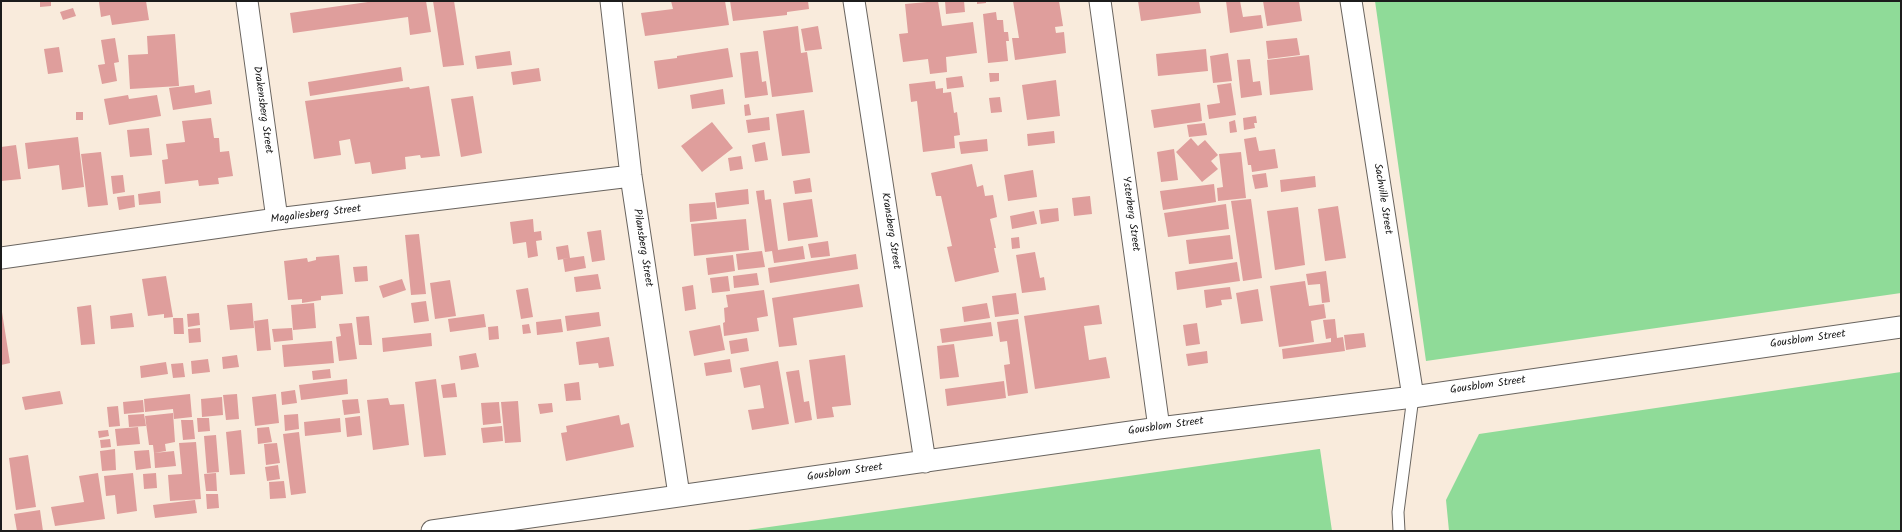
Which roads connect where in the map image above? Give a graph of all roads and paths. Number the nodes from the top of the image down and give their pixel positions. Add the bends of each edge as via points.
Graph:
1 (247, 1) edge
2 (611, 1) edge
3 (854, 1) edge
4 (1100, 1) edge
5 (1351, 1) edge
6 (631, 176) junction
7 (277, 219) junction
8 (1, 258) edge
9 (1901, 327) edge
10 (1413, 397) junction
11 (1159, 428) junction
12 (925, 462) junction
13 (679, 495) junction
14 (432, 531) edge
15 (1399, 531) edge

1 - 7 street, Drakensberg Street
2 - 6 street, Pilansberg Street
3 - 12 street, Kransberg Street
4 - 11 street, Ysterberg Street
5 - 10 street, Sachville Street
6 - 7 street, Magaliesberg Street
6 - 13 street, Pilansberg Street
7 - 8 street, Magaliesberg Street
9 - 10 street, Gousblom Street
10 - 11 street, Gousblom Street
10 - 15 lane via 1398,512
11 - 12 street, Gousblom Street
12 - 13 street, Gousblom Street
13 - 14 street, Gousblom Street

